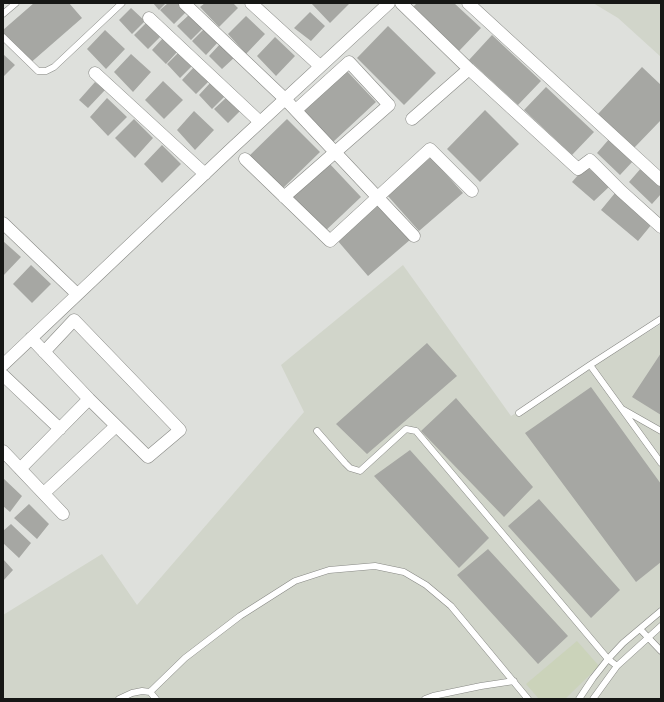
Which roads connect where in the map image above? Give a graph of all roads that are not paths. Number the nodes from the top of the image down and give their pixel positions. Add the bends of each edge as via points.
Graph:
1 (16, 3) edge
2 (122, 3) edge
3 (251, 3) edge
4 (389, 3) edge
5 (401, 3) edge
6 (468, 3) edge
7 (185, 4) dead end
8 (3, 14) edge
9 (149, 18) dead end
10 (3, 37) edge
11 (320, 66) junction
12 (469, 69) junction
13 (94, 73) dead end
14 (286, 99) junction
15 (296, 110) junction
16 (412, 118) dead end
17 (260, 122) junction
18 (336, 152) junction
19 (245, 159) dead end
20 (205, 174) junction
21 (661, 180) edge
22 (472, 191) dead end
23 (377, 196) junction
24 (284, 197) junction
25 (3, 223) edge
26 (661, 227) edge
27 (414, 236) dead end
28 (77, 294) junction
29 (661, 319) edge
30 (31, 338) junction
31 (44, 352) junction
32 (5, 359) edge
33 (590, 365) junction
34 (3, 375) edge
35 (89, 399) junction
36 (620, 408) junction
37 (519, 413) dead end
38 (116, 426) junction
39 (60, 429) junction
40 (317, 431) dead end
41 (661, 431) edge
42 (3, 451) edge
43 (661, 463) edge
44 (20, 468) junction
45 (44, 494) junction
46 (63, 514) dead end
47 (661, 611) edge
48 (661, 626) edge
49 (640, 629) junction
50 (648, 638) junction
51 (661, 651) edge
52 (608, 659) junction
53 (617, 666) junction
54 (514, 681) junction
55 (150, 692) junction
56 (119, 699) edge
57 (156, 699) edge
58 (426, 699) edge
59 (528, 699) edge
60 (579, 699) edge
61 (592, 699) edge

1 - 8 lane
2 - 10 lane via 46,71 38,71
3 - 11 street
4 - 11 street
5 - 12 street
6 - 21 street
7 - 14 street
9 - 17 street
11 - 14 street
12 - 16 street
12 - 26 street via 578,169 590,160
13 - 20 street
14 - 15 street
14 - 17 street
15 - 18 street
15 - 18 street via 349,62 389,105
17 - 20 street
18 - 23 street
18 - 24 street
19 - 24 street
20 - 28 street
22 - 23 street via 430,150
23 - 24 street via 330,241
23 - 27 street
25 - 28 street
28 - 30 street
29 - 33 lane
30 - 31 street
30 - 32 street
31 - 35 street
31 - 38 street via 74,320 180,430 148,457
33 - 36 lane
33 - 37 lane
34 - 39 street
35 - 38 street
35 - 39 street
36 - 41 lane
36 - 43 lane
38 - 45 street
39 - 44 street
40 - 52 lane via 350,468 360,471 406,429 416,431
42 - 44 street
44 - 45 street
45 - 46 street
47 - 49 lane
48 - 50 lane
49 - 50 lane
49 - 52 lane
50 - 51 lane
50 - 53 lane
52 - 53 lane
52 - 60 lane
53 - 61 lane
54 - 55 lane via 451,606 426,585 404,572 375,566 329,570 295,581 240,616 185,658
54 - 58 lane
54 - 59 lane
55 - 56 lane via 132,693
55 - 57 lane

